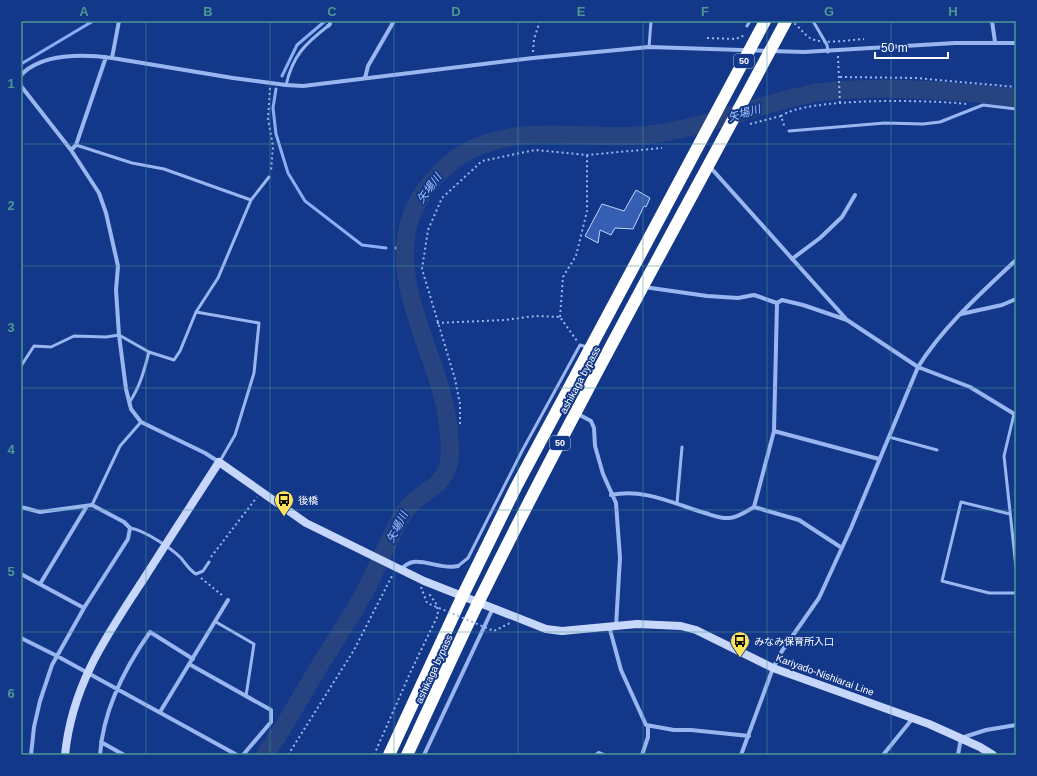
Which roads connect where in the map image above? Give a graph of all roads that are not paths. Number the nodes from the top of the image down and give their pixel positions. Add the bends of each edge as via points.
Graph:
1 (119, 21) edge
2 (330, 21) edge
3 (394, 21) edge
4 (652, 21) edge
5 (750, 21) edge
6 (765, 21) edge
7 (786, 21) edge
8 (813, 21) edge
9 (992, 21) edge
10 (328, 26) joint
11 (747, 26) dead end
12 (995, 42) junction
13 (1016, 43) edge
14 (649, 46) junction
15 (770, 50) junction
16 (749, 51) junction
17 (828, 52) junction
18 (106, 57) junction
19 (112, 58) junction
20 (21, 75) edge
21 (365, 78) junction
22 (286, 85) junction
23 (21, 86) edge
24 (1016, 109) edge
25 (789, 131) road end
26 (76, 145) junction
27 (71, 150) junction
28 (708, 165) junction
29 (269, 178) road end
30 (855, 195) dead end
31 (251, 200) junction
32 (792, 259) junction
33 (1016, 260) edge
34 (642, 287) junction
35 (1016, 299) edge
36 (777, 303) junction
37 (196, 312) junction
38 (961, 314) junction
39 (847, 320) junction
40 (119, 335) junction
41 (586, 347) junction
42 (149, 352) junction
43 (21, 366) edge
44 (918, 368) junction
45 (129, 403) junction
46 (576, 413) junction
47 (1015, 415) edge
48 (142, 422) junction
49 (774, 431) junction
50 (888, 437) junction
51 (682, 447) dead end
52 (937, 450) dead end
53 (879, 459) junction
54 (219, 462) junction
55 (611, 495) junction
56 (677, 503) junction
57 (89, 506) junction
58 (21, 507) edge
59 (754, 507) junction
60 (1010, 514) junction
61 (130, 528) junction
62 (165, 546) junction
63 (842, 548) junction
64 (209, 562) road end
65 (458, 566) joint
66 (396, 567) junction
67 (1016, 567) edge
68 (21, 574) edge
69 (40, 584) junction
70 (1016, 593) edge
71 (463, 595) junction
72 (228, 600) road end
73 (479, 601) junction
74 (493, 607) junction
75 (84, 608) junction
76 (216, 622) junction
77 (613, 626) junction
78 (21, 638) edge
79 (57, 656) junction
80 (193, 658) junction
81 (189, 664) junction
82 (773, 668) junction
83 (87, 672) junction
84 (117, 689) junction
85 (246, 696) junction
86 (160, 712) junction
87 (913, 718) junction
88 (1016, 725) edge
89 (648, 726) junction
90 (749, 736) junction
91 (961, 738) junction
92 (101, 742) junction
93 (31, 755) edge
94 (66, 755) edge
95 (100, 755) edge
96 (124, 755) edge
97 (238, 755) edge
98 (243, 755) edge
99 (389, 755) edge
100 (407, 755) edge
101 (424, 755) edge
102 (596, 755) edge
103 (604, 755) edge
104 (642, 755) edge
105 (741, 755) edge
106 (883, 755) edge
107 (958, 755) edge
108 (993, 755) edge

1 - 19 street
2 - 10 street
3 - 21 street via 368,66
4 - 14 lane
5 - 11 lane
6 - 16 highway, ashikaga bypass / 50
7 - 15 highway, ashikaga bypass / 50
8 - 17 lane via 827,45
9 - 12 street
10 - 22 lane via 302,48
12 - 13 street
12 - 17 street
14 - 16 street
14 - 21 street
15 - 16 street
15 - 17 street
15 - 28 highway, ashikaga bypass / 50
16 - 41 highway, ashikaga bypass / 50
18 - 19 street
18 - 20 street via 53,58
18 - 26 street
19 - 22 street
21 - 22 street via 312,85
23 - 27 street
24 - 25 lane via 978,106 940,122 885,123
26 - 27 street
26 - 31 lane via 132,163 164,169
27 - 40 street via 99,193 107,218 118,266 116,290
28 - 32 street
28 - 34 highway, ashikaga bypass / 50
29 - 31 lane
30 - 32 street via 842,217
31 - 37 lane via 218,278
32 - 39 street
33 - 38 street
34 - 36 street via 707,296 738,298 754,295
34 - 46 highway, ashikaga bypass / 50
35 - 38 street via 1002,305
36 - 39 street via 782,300 804,305
36 - 49 street
37 - 42 lane via 174,360
37 - 54 lane via 259,323 254,373 235,435
38 - 44 street via 928,350
39 - 44 street
40 - 42 lane
40 - 43 lane via 74,336 51,347 34,346
40 - 45 street
41 - 65 lane via 522,451 468,558
41 - 71 highway, ashikaga bypass / 50
42 - 45 lane via 141,381
44 - 47 street via 970,387
44 - 50 street
45 - 48 street
46 - 55 street via 590,421 594,428 595,446
46 - 73 highway, ashikaga bypass / 50
47 - 60 lane via 1004,456
48 - 54 street
48 - 57 lane via 120,446
49 - 53 street
49 - 59 street
50 - 52 lane
50 - 53 street
51 - 56 lane
53 - 63 street
54 - 62 street
54 - 66 street via 306,523
55 - 56 street via 639,494
55 - 77 street via 616,503 620,558
56 - 59 street via 729,518
57 - 58 street via 40,512
57 - 61 street via 124,522
57 - 69 street
59 - 63 street via 798,520
60 - 67 lane
60 - 70 lane via 961,502 942,581 989,593
61 - 62 lane
61 - 75 street via 128,539
62 - 64 lane via 196,574 203,572
62 - 83 street
63 - 82 street via 818,598
65 - 66 street via 441,567 414,561
66 - 71 street, Kariyado-Nishiarai Line via 433,585
68 - 69 street
69 - 75 street
71 - 73 street, Kariyado-Nishiarai Line
71 - 99 highway, ashikaga bypass / 50
72 - 76 street
73 - 74 street, Kariyado-Nishiarai Line
73 - 100 highway, ashikaga bypass / 50
74 - 77 street, Kariyado-Nishiarai Line via 553,630
74 - 101 street
75 - 79 street
76 - 80 street
76 - 85 lane via 254,644
77 - 82 street, Kariyado-Nishiarai Line via 681,626 696,630
77 - 89 street via 621,670
78 - 79 street
79 - 83 street
79 - 93 street via 40,701
80 - 81 street
80 - 84 street via 150,632 130,662
81 - 85 street
81 - 86 street
82 - 87 street, Kariyado-Nishiarai Line
82 - 90 street
83 - 84 street
83 - 94 street via 71,720
84 - 86 street
84 - 92 street via 105,720
85 - 98 street via 271,710 271,722
86 - 97 street
87 - 91 street, Kariyado-Nishiarai Line
87 - 106 street
88 - 91 street via 986,730
89 - 90 street
89 - 104 street via 648,738
90 - 105 street
91 - 107 street
91 - 108 street, Kariyado-Nishiarai Line
92 - 95 street
92 - 96 street
102 - 103 street via 599,752

